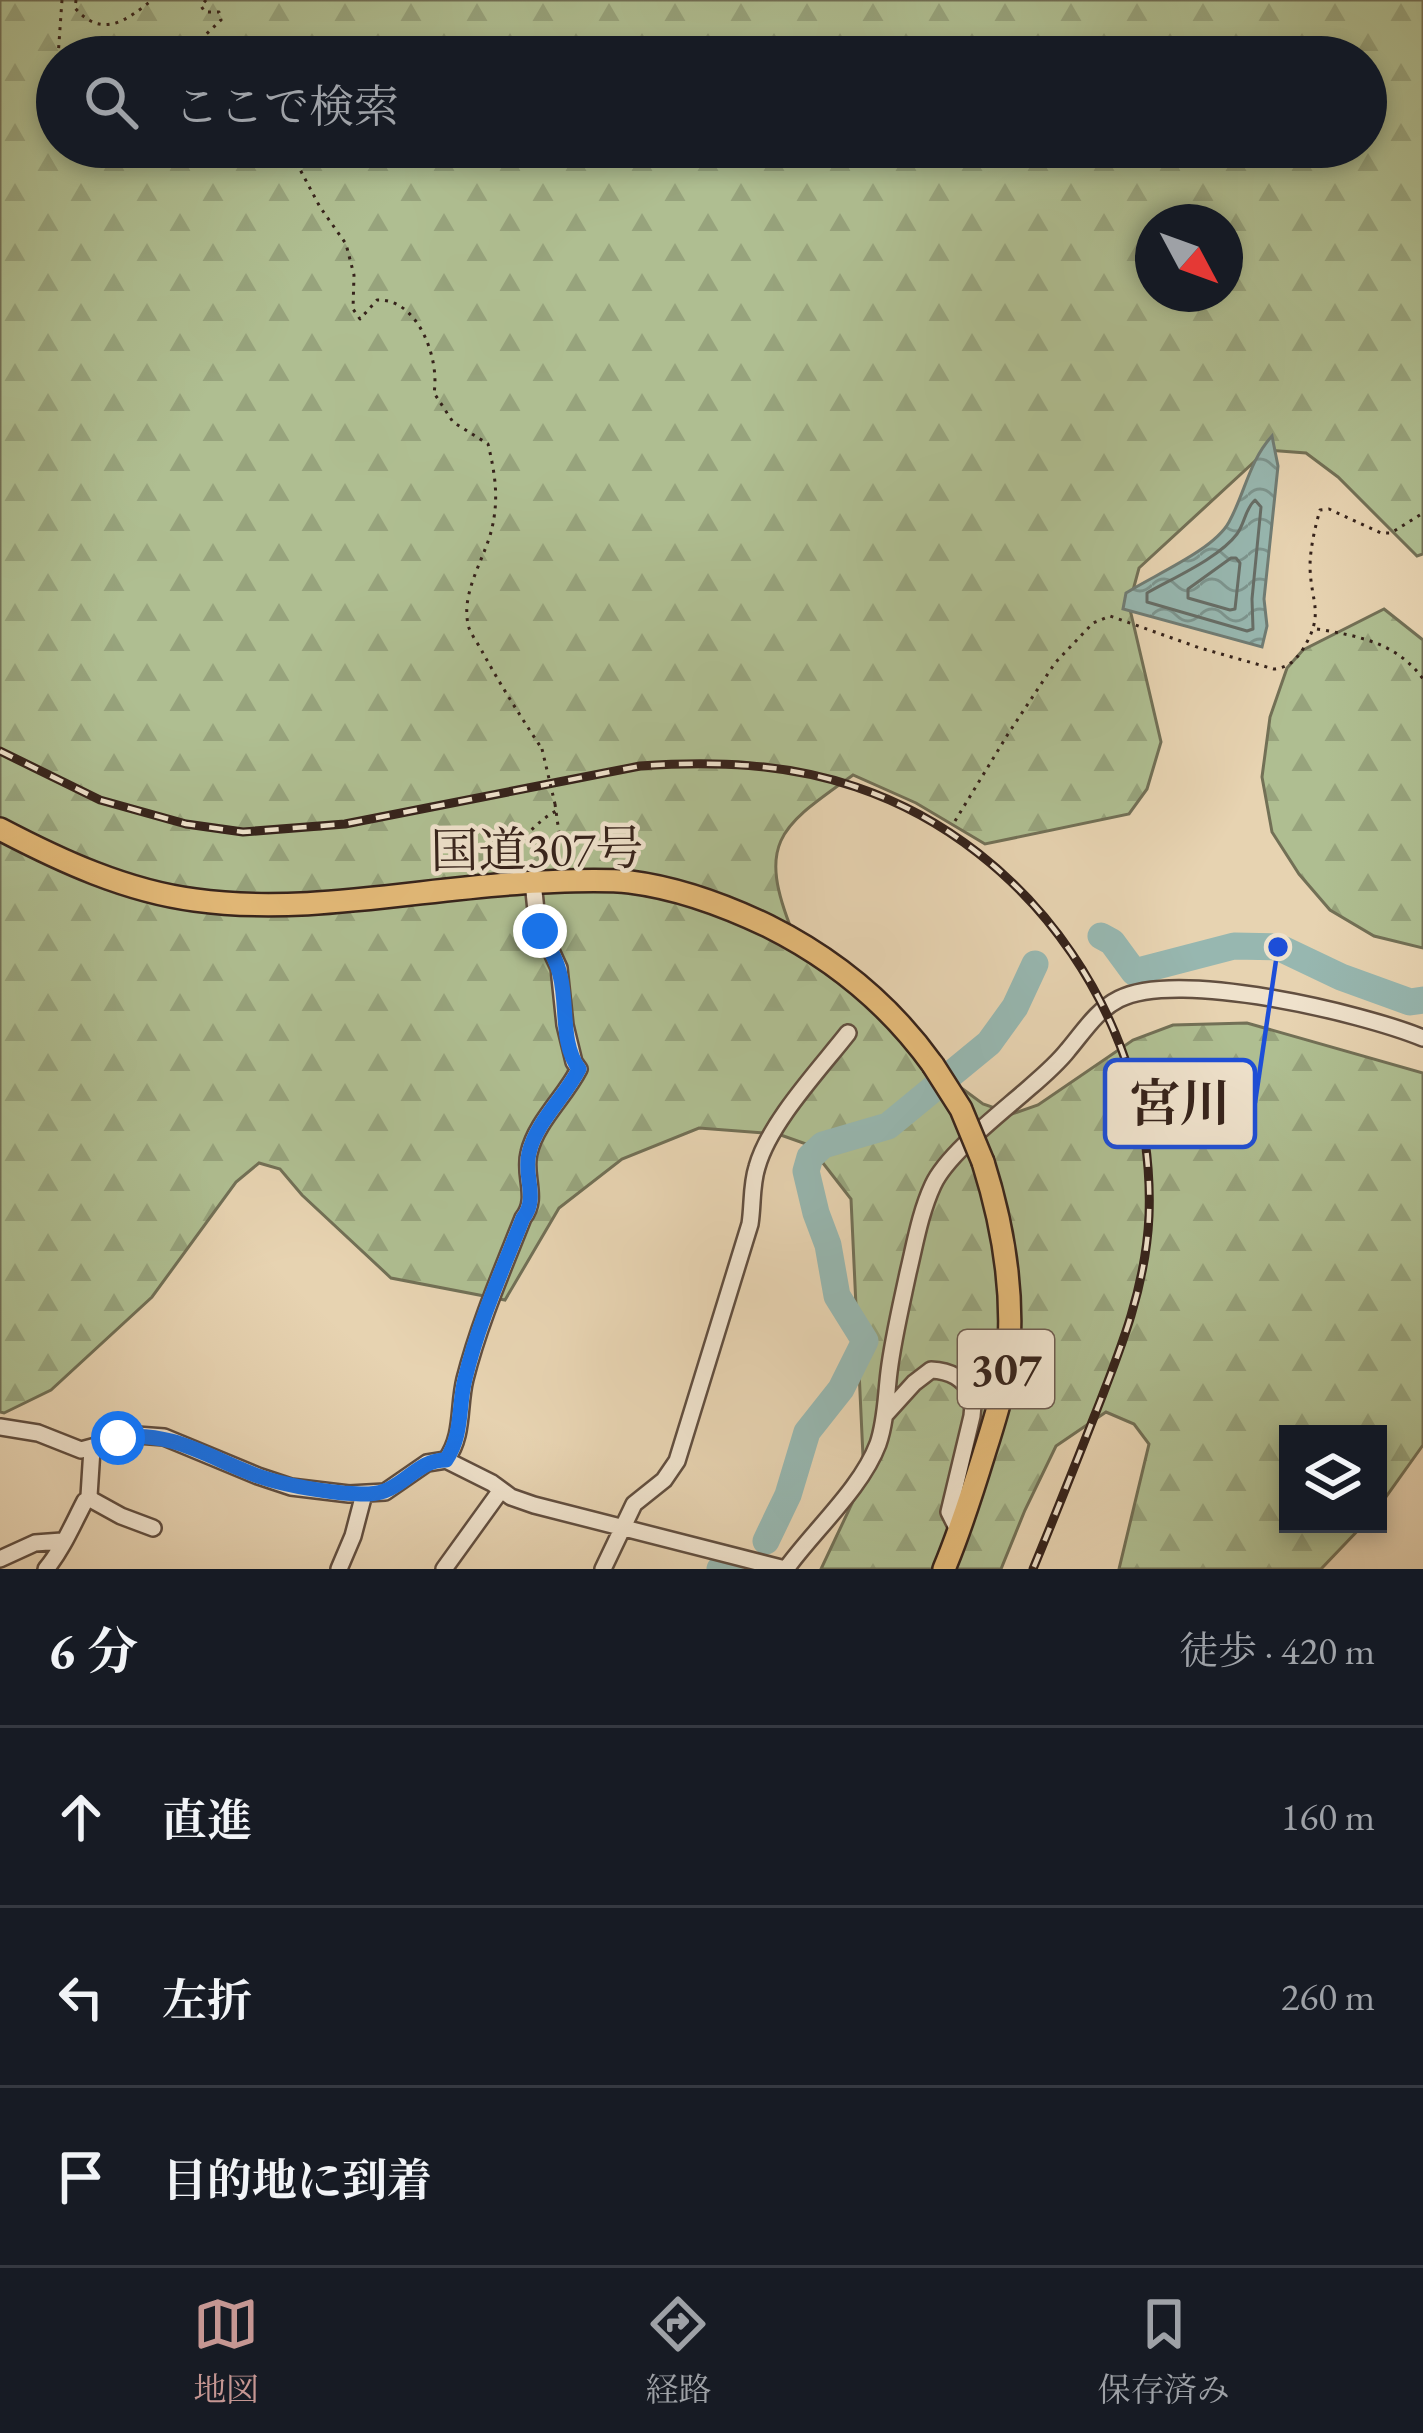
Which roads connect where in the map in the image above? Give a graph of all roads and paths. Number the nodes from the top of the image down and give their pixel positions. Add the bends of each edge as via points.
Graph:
1 (62, 0) edge
2 (76, 0) edge
3 (152, 0) edge
4 (206, 0) edge
5 (59, 36) edge
6 (204, 36) edge
7 (299, 168) edge
8 (1423, 513) edge
9 (1315, 629) junction
10 (1423, 680) edge
11 (555, 808) junction
12 (956, 821) dead end
13 (0, 829) edge
14 (560, 840) dead end
15 (533, 882) junction
16 (503, 883) junction
17 (848, 1034) dead end
18 (1423, 1038) edge
19 (885, 1414) junction
20 (0, 1427) edge
21 (92, 1449) junction
22 (446, 1460) junction
23 (501, 1490) junction
24 (364, 1494) junction
25 (91, 1498) junction
26 (153, 1528) dead end
27 (621, 1529) junction
28 (959, 1532) junction
29 (62, 1541) junction
30 (0, 1559) edge
31 (46, 1569) edge
32 (339, 1569) edge
33 (444, 1569) edge
34 (603, 1569) edge
35 (785, 1569) edge
36 (944, 1569) edge

1 - 5 path
2 - 3 path via 83,18 104,25 127,21
4 - 6 path via 205,12 219,12 221,20
7 - 11 path, bridge via 346,244 353,309 360,319 377,300 388,300 415,316 434,393 453,422 488,444 497,500 473,580 469,627 542,749
8 - 9 path via 1381,533 1320,510 1310,566
9 - 10 path via 1397,652
9 - 12 path via 1295,661 1274,669 1110,616 1093,622 1055,663
11 - 14 path
11 - 16 path via 514,850
13 - 16 highway, 国道307号 / 307 via 115,880 199,901 305,902
15 - 16 highway, 国道307号 / 307
15 - 22 street via 579,1069 530,1148 531,1204 483,1320 464,1381 458,1439
15 - 28 highway, 国道307号 / 307, bridge via 631,882 746,916 844,973 933,1065 982,1162 1009,1284 998,1410
17 - 27 street via 768,1138 677,1461
18 - 19 street via 1339,1012 1201,990 1137,992 1101,1011 935,1179 897,1326
19 - 28 street via 932,1370 947,1370 974,1394 949,1512
19 - 35 street via 867,1467
20 - 21 street
21 - 24 street via 118,1438 164,1437 291,1486
21 - 25 street
22 - 23 street
22 - 24 street via 427,1463 385,1492
23 - 27 street
23 - 33 street
24 - 32 street
25 - 26 street
25 - 29 street
27 - 34 street
27 - 35 street
28 - 36 highway, 国道307号 / 307
29 - 30 street
29 - 31 street

